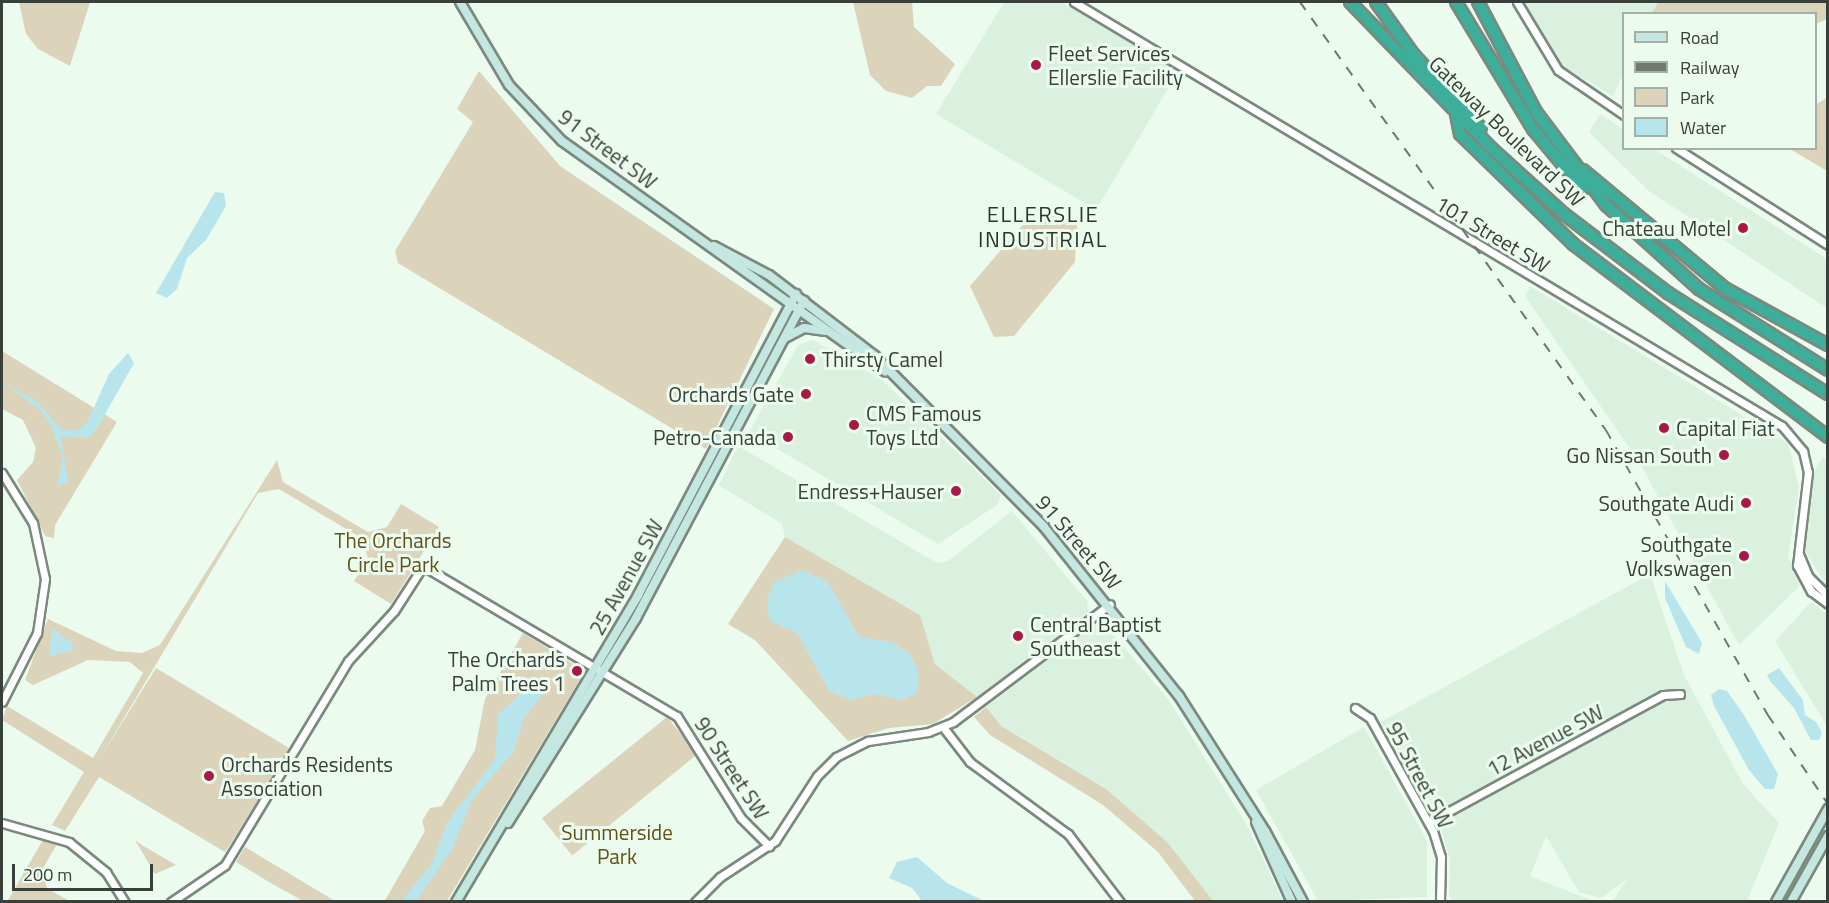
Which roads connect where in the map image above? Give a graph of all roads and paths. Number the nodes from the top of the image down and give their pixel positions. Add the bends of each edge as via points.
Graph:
1 (460, 2) edge
2 (1074, 2) edge
3 (1350, 2) edge
4 (1376, 2) edge
5 (1456, 2) edge
6 (1478, 2) edge
7 (1517, 2) edge
8 (1456, 113) junction
9 (1622, 114) edge
10 (1679, 150) edge
11 (1566, 156) junction
12 (1827, 245) edge
13 (1641, 273) junction
14 (1699, 289) junction
15 (794, 298) junction
16 (802, 304) junction
17 (837, 337) junction
18 (784, 339) junction
19 (1827, 345) edge
20 (1827, 370) edge
21 (886, 371) junction
22 (1827, 394) edge
23 (1827, 437) edge
24 (2, 473) edge
25 (1796, 547) junction
26 (1827, 596) edge
27 (1110, 604) junction
28 (1827, 604) edge
29 (596, 668) junction
30 (604, 672) junction
31 (1680, 694) dead end
32 (2, 702) edge
33 (1355, 708) dead end
34 (943, 727) junction
35 (1827, 809) edge
36 (1256, 821) junction
37 (1428, 822) junction
38 (2, 823) edge
39 (1827, 836) edge
40 (770, 846) junction
41 (474, 870) junction
42 (125, 902) edge
43 (171, 902) edge
44 (456, 902) edge
45 (695, 902) edge
46 (1120, 902) edge
47 (1292, 902) edge
48 (1303, 902) edge
49 (1440, 902) edge
50 (1776, 902) edge
51 (1791, 902) edge

1 - 15 main road, 91 Street SW via 498,70 548,128 590,163
2 - 25 street, 101 Street SW via 1782,426 1803,451 1808,472
3 - 8 highway, Gateway Boulevard SW
4 - 13 highway via 1475,123
5 - 14 highway via 1519,107 1564,168 1632,239
6 - 11 highway via 1522,89
7 - 9 street via 1558,70
8 - 13 highway, Gateway Boulevard SW via 1540,194
8 - 23 highway via 1460,134 1573,244
10 - 12 street
11 - 14 highway via 1623,222
11 - 19 highway via 1726,290
13 - 22 highway, Gateway Boulevard SW
14 - 20 highway
15 - 16 main road, 91 Street SW
15 - 29 main road, 25 Avenue SW
16 - 17 main road, 91 Street SW
16 - 18 main road, 25 Avenue SW
16 - 21 main road, 91 Street SW
17 - 18 main road via 813,327
17 - 21 main road, 91 Street SW
18 - 30 main road, 25 Avenue SW
21 - 27 main road, 91 Street SW via 1007,487
24 - 32 street via 33,523 45,579 38,633
25 - 26 street via 1809,577
25 - 28 street, 101 Street SW via 1802,577
27 - 34 street
27 - 36 main road, 91 Street SW via 1179,696
29 - 30 street, 90 Street SW
29 - 41 main road, 25 Avenue SW
29 - 43 street, 90 Street SW via 423,566 394,611 348,661 225,865
30 - 40 street, 90 Street SW via 683,722 741,818
30 - 41 main road, 25 Avenue SW via 542,776
31 - 37 street, 12 Avenue SW via 1663,695
33 - 37 street, 95 Street SW via 1370,718
34 - 40 street via 879,738 843,752 817,776
34 - 46 street via 967,759 1068,834
35 - 50 main road
36 - 47 main road, 91 Street SW
36 - 48 main road, 91 Street SW
37 - 49 street, 95 Street SW via 1442,857
38 - 42 street via 46,831 76,846 106,872
39 - 51 main road
40 - 45 street via 720,877
41 - 44 main road, 25 Avenue SW

